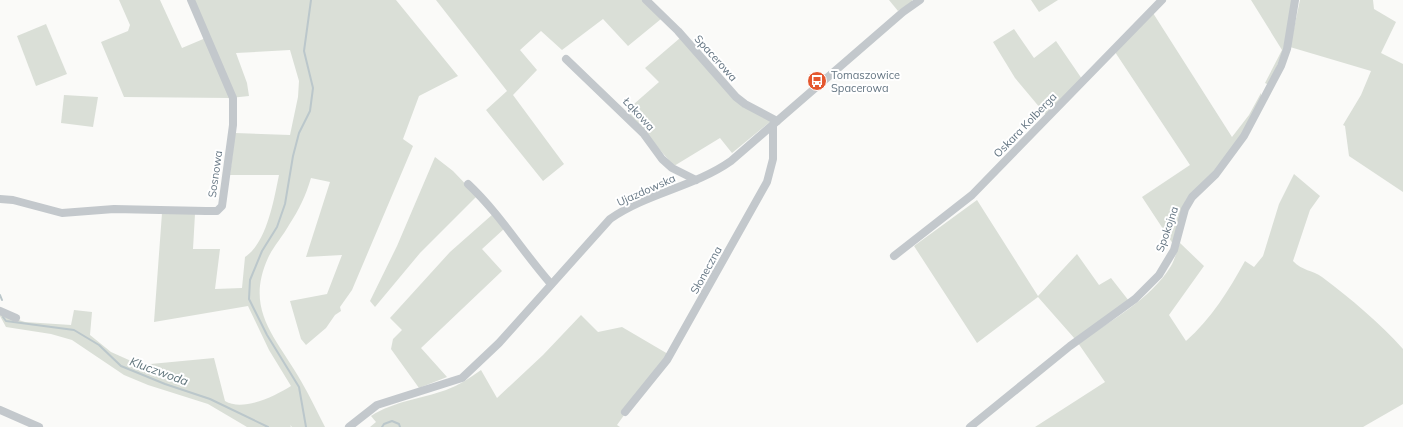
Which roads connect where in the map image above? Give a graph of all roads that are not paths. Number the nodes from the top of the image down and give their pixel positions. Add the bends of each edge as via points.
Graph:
1 (191, 0) edge
2 (646, 0) edge
3 (920, 0) edge
4 (1162, 0) edge
5 (1295, 0) edge
6 (566, 59) dead end
7 (775, 123) junction
8 (696, 180) junction
9 (468, 184) dead end
10 (0, 199) edge
11 (894, 256) dead end
12 (551, 284) junction
13 (0, 311) edge
14 (16, 318) dead end
15 (0, 410) edge
16 (625, 412) dead end
17 (39, 427) edge
18 (350, 427) edge
19 (970, 427) edge

1 - 10 street, Sosnowa via 233,98 231,140 222,206 217,211 114,209 62,213
2 - 7 street, Spacerowa via 736,96
3 - 7 street, Ujazdowska
4 - 11 street, Oskara Kolberga via 972,195
5 - 19 street, Spokojna via 1287,49 1281,66 1240,142 1216,174 1192,197 1185,210 1174,250 1159,275 1135,299 1070,346
6 - 8 street, Łąkowa via 643,132 662,159 672,168
7 - 8 street, Ujazdowska via 731,161 715,172
7 - 16 street, Słoneczna via 773,159 767,182 667,360
8 - 12 street, Ujazdowska via 626,208 610,220
9 - 12 street via 492,208
12 - 18 street, Ujazdowska via 499,343 462,378 377,405
13 - 14 street
15 - 17 street

